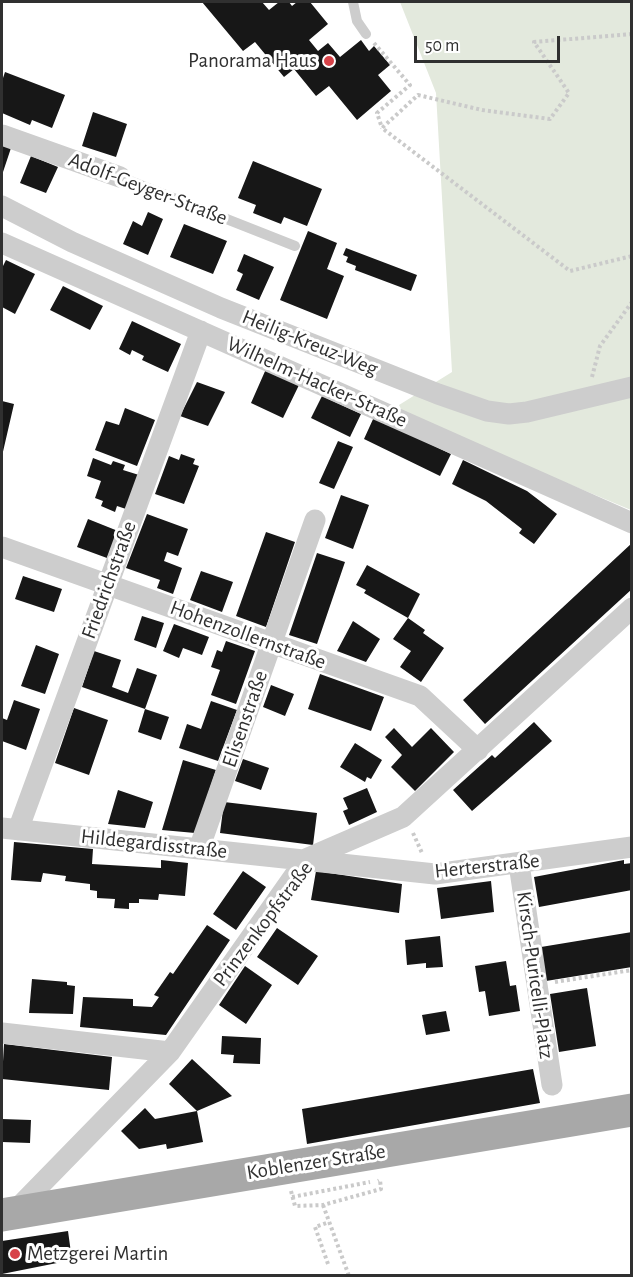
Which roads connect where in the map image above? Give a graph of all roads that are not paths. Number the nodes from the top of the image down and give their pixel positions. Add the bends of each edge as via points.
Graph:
1 (353, 2) edge
2 (369, 37) road end
3 (2, 135) edge
4 (120, 177) joint
5 (2, 206) edge
6 (2, 243) edge
7 (295, 246) dead end
8 (201, 331) junction
9 (632, 387) edge
10 (315, 520) dead end
11 (632, 523) edge
12 (2, 547) edge
13 (107, 585) junction
14 (632, 608) edge
15 (272, 643) junction
16 (478, 750) junction
17 (10, 829) edge
18 (632, 847) edge
19 (199, 849) junction
20 (306, 859) junction
21 (519, 864) junction
22 (2, 1033) edge
23 (170, 1052) junction
24 (552, 1085) dead end
25 (632, 1110) edge
26 (7, 1214) edge

1 - 2 lane via 357,21
3 - 4 street, Adolf-Geyger-Straße
4 - 7 lane, Adolf-Geyger-Straße
5 - 9 street, Heilig-Kreuz-Weg via 221,308 486,411 527,412
6 - 8 street, Wilhelm-Hacker-Straße
8 - 11 street, Wilhelm-Hacker-Straße
8 - 13 street, Friedrichstraße
10 - 15 street, Elisenstraße
12 - 13 street, Hohenzollernstraße
13 - 15 street, Hohenzollernstraße
13 - 17 street, Friedrichstraße
14 - 16 street, Prinzenkopfstraße
15 - 16 street, Hohenzollernstraße via 420,696
15 - 19 street, Elisenstraße
16 - 20 street, Prinzenkopfstraße via 403,817
17 - 19 street, Hildegardisstraße
18 - 21 street, Herterstraße
19 - 20 street, Hildegardisstraße
20 - 21 street, Herterstraße via 435,874
20 - 23 street, Prinzenkopfstraße
21 - 24 street, Kirsch-Puricelli-Platz
22 - 23 street
23 - 26 street, Prinzenkopfstraße
25 - 26 main road, Koblenzer Straße

